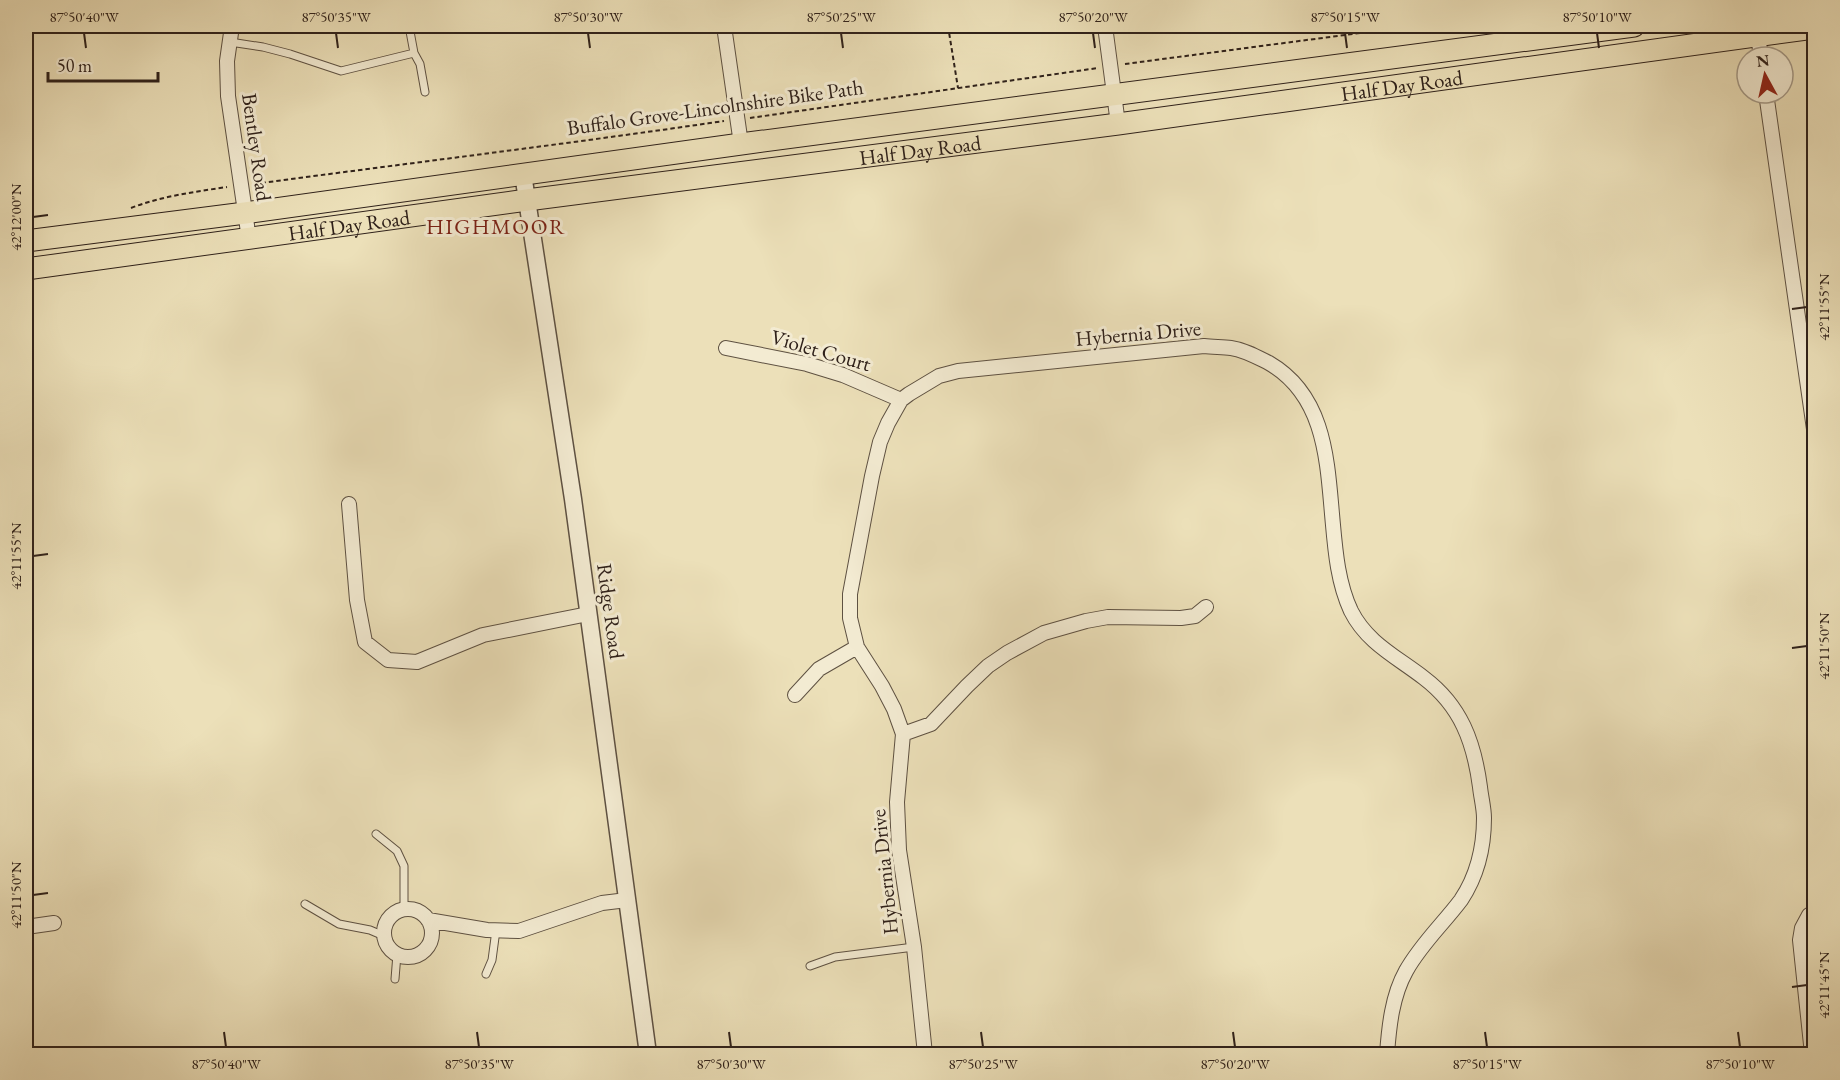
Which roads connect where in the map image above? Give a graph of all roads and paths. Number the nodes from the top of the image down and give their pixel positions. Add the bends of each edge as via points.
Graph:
1 (232, 26) edge
2 (409, 26) edge
3 (724, 26) edge
4 (948, 26) edge
5 (1105, 26) edge
6 (1413, 26) edge
7 (1634, 26) edge
8 (1815, 28) edge
9 (1757, 31) edge
10 (230, 42) junction
11 (414, 53) junction
12 (1110, 66) junction
13 (958, 88) junction
14 (425, 92) dead end
15 (1114, 95) junction
16 (1768, 105) edge
17 (738, 119) junction
18 (1118, 124) junction
19 (741, 144) junction
20 (523, 174) junction
21 (241, 185) junction
22 (527, 200) junction
23 (122, 212) dead end
24 (245, 213) junction
25 (249, 239) junction
26 (26, 241) edge
27 (26, 269) edge
28 (726, 348) dead end
29 (901, 400) junction
30 (1815, 429) edge
31 (349, 504) dead end
32 (1206, 607) dead end
33 (588, 614) junction
34 (857, 647) junction
35 (795, 695) dead end
36 (903, 734) junction
37 (376, 834) dead end
38 (627, 900) junction
39 (305, 904) dead end
40 (404, 909) junction
41 (1815, 912) edge
42 (429, 920) junction
43 (54, 923) dead end
44 (26, 927) edge
45 (496, 930) junction
46 (384, 936) junction
47 (914, 947) junction
48 (397, 954) junction
49 (810, 966) dead end
50 (486, 974) dead end
51 (395, 979) dead end
52 (648, 1054) edge
53 (925, 1054) edge
54 (1387, 1054) edge
55 (1812, 1054) edge

1 - 10 street, Bentley Road
2 - 11 lane
3 - 17 street
4 - 13 path
5 - 12 street
6 - 12 path, Buffalo Grove-Lincolnshire Bike Path
7 - 15 main road, Half Day Road
8 - 9 main road, Half Day Road
9 - 18 main road, Half Day Road
10 - 11 lane via 290,54 341,70
10 - 21 street, Bentley Road via 228,96
11 - 14 lane
12 - 13 path, Buffalo Grove-Lincolnshire Bike Path
12 - 15 street
13 - 17 path, Buffalo Grove-Lincolnshire Bike Path
15 - 18 street
15 - 19 main road, Half Day Road
16 - 30 street
17 - 19 street
17 - 21 path, Buffalo Grove-Lincolnshire Bike Path
18 - 22 main road, Half Day Road
19 - 20 main road, Half Day Road
20 - 22 street, Ridge Road
20 - 24 main road, Half Day Road
21 - 23 path, Buffalo Grove-Lincolnshire Bike Path via 173,195
21 - 24 street, Bentley Road
22 - 25 main road, Half Day Road
22 - 33 street, Ridge Road
24 - 25 street, Bentley Road
24 - 26 main road, Half Day Road
25 - 27 main road, Half Day Road
28 - 29 street, Violet Court via 834,372
29 - 34 street, Hybernia Drive via 880,442 850,594 850,618
29 - 54 street, Hybernia Drive via 939,376 958,371 1204,346 1252,354 1293,381 1322,433 1335,552 1352,614 1380,648 1441,692 1468,734 1476,758 1484,816 1475,872 1462,899 1425,942 1405,973 1389,1026
31 - 33 street via 357,600 365,642 388,660 417,662 483,635
32 - 36 street via 1195,616 1108,617 1044,633 988,666 931,724
33 - 38 street, Ridge Road
34 - 35 street via 819,669
34 - 36 street, Hybernia Drive via 882,686
36 - 47 street, Hybernia Drive via 897,801 899,850
37 - 40 lane via 397,851 404,866
38 - 45 street via 602,903 519,931
38 - 52 street, Ridge Road
39 - 46 lane via 339,924
40 - 42 street via 418,911
40 - 46 street via 386,921
41 - 55 street via 1802,928 1800,940
42 - 45 street
42 - 48 street via 432,935 425,949 412,956
43 - 44 street
45 - 50 lane
46 - 48 street via 386,944
47 - 49 lane via 843,956
47 - 53 street, Hybernia Drive
48 - 51 lane

